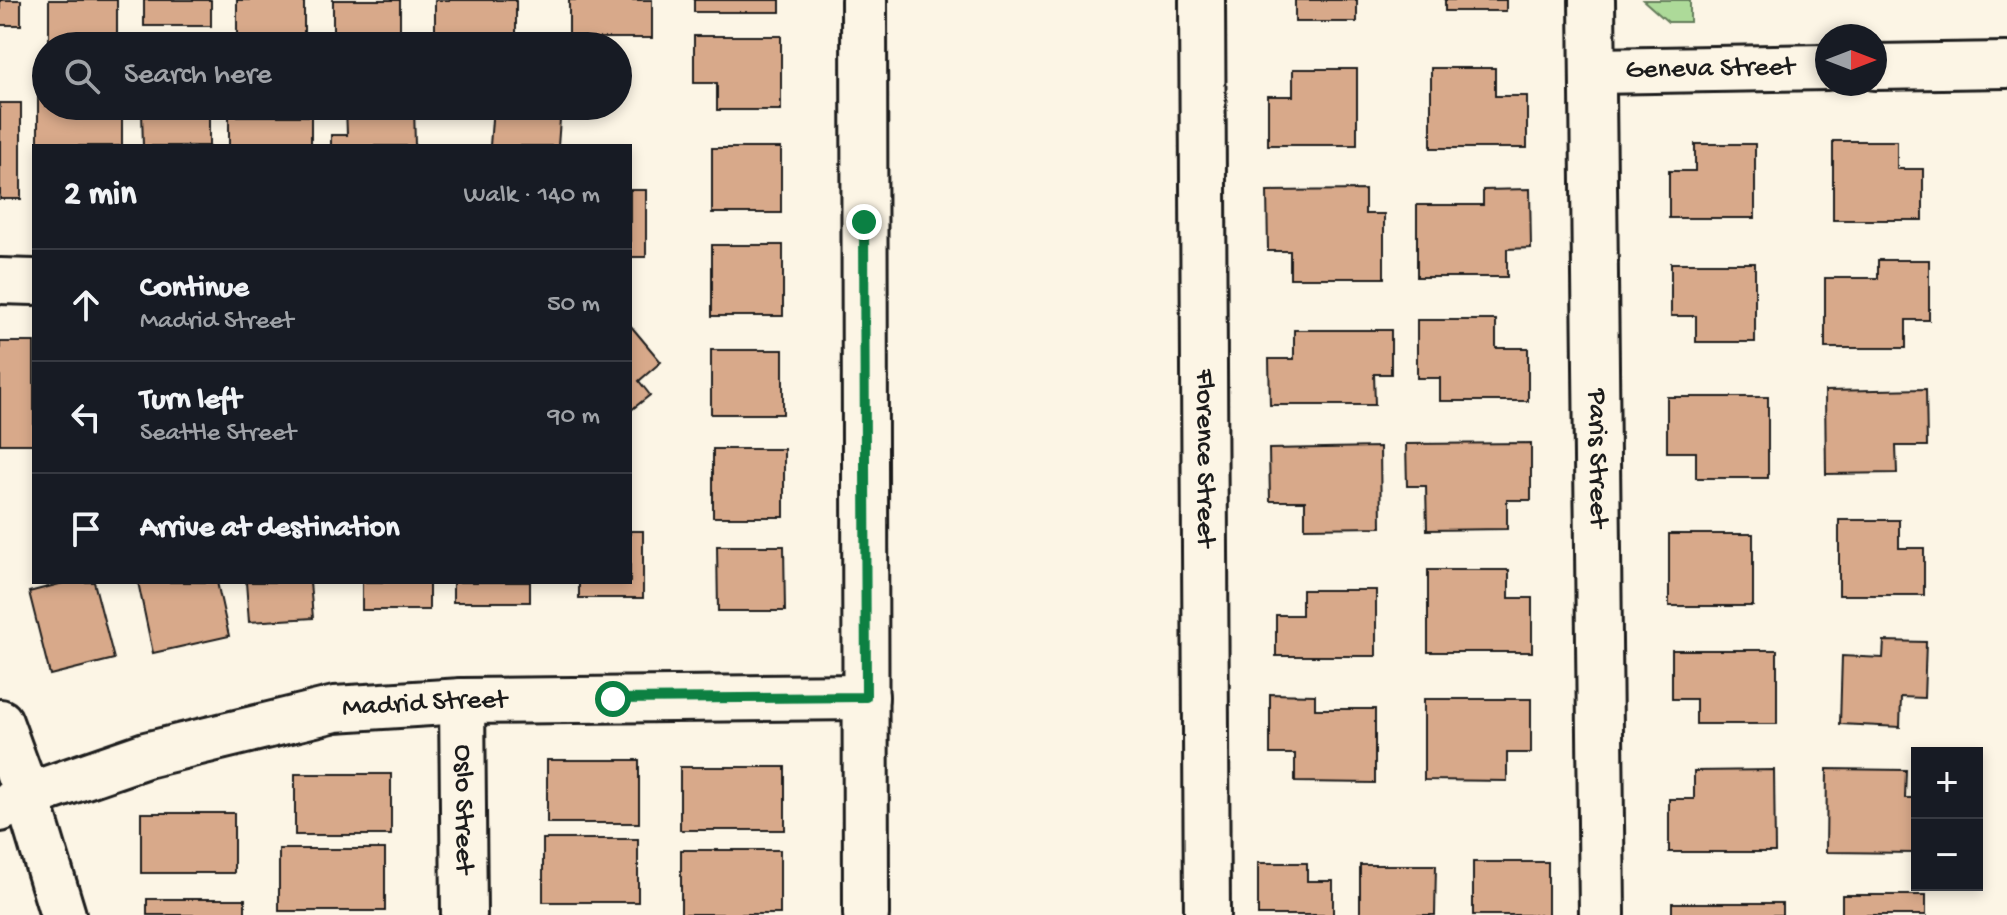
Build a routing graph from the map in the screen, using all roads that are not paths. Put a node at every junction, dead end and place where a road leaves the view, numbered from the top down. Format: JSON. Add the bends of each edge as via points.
{"nodes":[{"id":1,"x":864,"y":0,"type":"edge"},
{"id":2,"x":1202,"y":0,"type":"edge"},
{"id":3,"x":1592,"y":0,"type":"edge"},
{"id":4,"x":2007,"y":65,"type":"edge"},
{"id":5,"x":1815,"y":67,"type":"edge"},
{"id":6,"x":1887,"y":67,"type":"edge"},
{"id":7,"x":1594,"y":71,"type":"junction"},
{"id":8,"x":0,"y":281,"type":"edge"},
{"id":9,"x":32,"y":282,"type":"edge"},
{"id":10,"x":866,"y":697,"type":"junction"},
{"id":11,"x":462,"y":701,"type":"junction"},
{"id":12,"x":0,"y":722,"type":"edge"},
{"id":13,"x":13,"y":803,"type":"edge"},
{"id":14,"x":63,"y":915,"type":"edge"},
{"id":15,"x":464,"y":915,"type":"edge"},
{"id":16,"x":866,"y":915,"type":"edge"},
{"id":17,"x":1207,"y":915,"type":"edge"},
{"id":18,"x":1602,"y":915,"type":"edge"}],
"edges":[{"from":1,"to":10,"type":"street"},
{"from":2,"to":17,"type":"street","name":"Florence Street"},
{"from":3,"to":7,"type":"street","name":"Paris Street"},
{"from":4,"to":6,"type":"street"},
{"from":5,"to":7,"type":"street","name":"Geneva Street"},
{"from":7,"to":18,"type":"street","name":"Paris Street"},
{"from":8,"to":9,"type":"street"},
{"from":10,"to":11,"type":"street","name":"Madrid Street"},
{"from":10,"to":16,"type":"street"},
{"from":11,"to":13,"type":"street","name":"Madrid Street","via":[[335,709],[146,755]]},
{"from":11,"to":15,"type":"street","name":"Oslo Street"},
{"from":12,"to":13,"type":"street"},
{"from":13,"to":14,"type":"street"}]}
